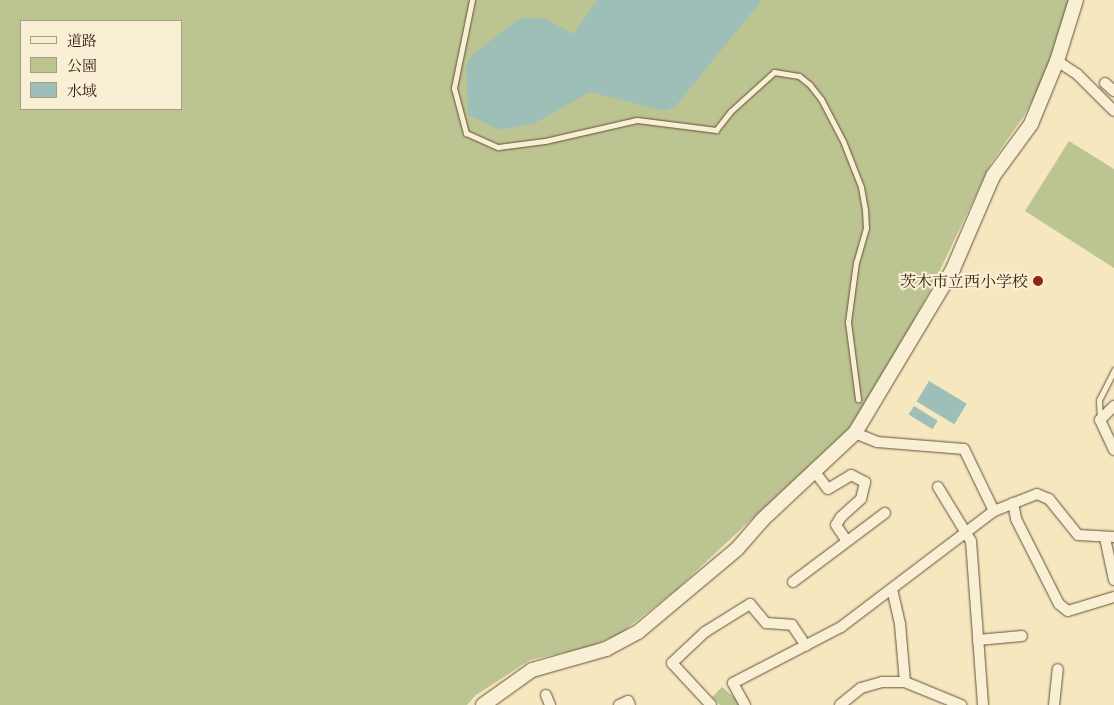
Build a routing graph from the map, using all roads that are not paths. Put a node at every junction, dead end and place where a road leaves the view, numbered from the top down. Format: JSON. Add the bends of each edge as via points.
{"nodes":[{"id":1,"x":472,"y":0,"type":"edge"},
{"id":2,"x":1076,"y":0,"type":"edge"},
{"id":3,"x":1057,"y":62,"type":"junction"},
{"id":4,"x":1106,"y":84,"type":"dead end"},
{"id":5,"x":1114,"y":91,"type":"edge"},
{"id":6,"x":1114,"y":112,"type":"edge"},
{"id":7,"x":1114,"y":370,"type":"edge"},
{"id":8,"x":858,"y":399,"type":"dead end"},
{"id":9,"x":1114,"y":406,"type":"edge"},
{"id":10,"x":1100,"y":420,"type":"junction"},
{"id":11,"x":855,"y":433,"type":"junction"},
{"id":12,"x":1114,"y":450,"type":"edge"},
{"id":13,"x":815,"y":472,"type":"junction"},
{"id":14,"x":938,"y":487,"type":"dead end"},
{"id":15,"x":1014,"y":503,"type":"junction"},
{"id":16,"x":994,"y":511,"type":"junction"},
{"id":17,"x":885,"y":513,"type":"dead end"},
{"id":18,"x":965,"y":532,"type":"junction"},
{"id":19,"x":1110,"y":538,"type":"edge"},
{"id":20,"x":846,"y":540,"type":"junction"},
{"id":21,"x":1114,"y":580,"type":"edge"},
{"id":22,"x":793,"y":582,"type":"dead end"},
{"id":23,"x":892,"y":589,"type":"junction"},
{"id":24,"x":1114,"y":596,"type":"edge"},
{"id":25,"x":1022,"y":636,"type":"dead end"},
{"id":26,"x":978,"y":640,"type":"junction"},
{"id":27,"x":806,"y":646,"type":"junction"},
{"id":28,"x":1058,"y":669,"type":"dead end"},
{"id":29,"x":905,"y":682,"type":"junction"},
{"id":30,"x":546,"y":695,"type":"dead end"},
{"id":31,"x":842,"y":704,"type":"edge"},
{"id":32,"x":482,"y":705,"type":"edge"},
{"id":33,"x":550,"y":705,"type":"edge"},
{"id":34,"x":619,"y":705,"type":"edge"},
{"id":35,"x":630,"y":705,"type":"edge"},
{"id":36,"x":711,"y":705,"type":"edge"},
{"id":37,"x":745,"y":705,"type":"edge"},
{"id":38,"x":961,"y":705,"type":"edge"},
{"id":39,"x":984,"y":705,"type":"edge"},
{"id":40,"x":1054,"y":705,"type":"edge"}],
"edges":[{"from":1,"to":8,"type":"lane","via":[[454,88],[466,133],[498,147],[545,141],[637,120],[716,130],[731,111],[774,72],[799,76],[810,85],[843,141],[861,187],[865,210],[866,228],[856,262],[848,322]]},
{"from":2,"to":3,"type":"street"},
{"from":3,"to":6,"type":"street","via":[[1077,74]]},
{"from":3,"to":11,"type":"street","via":[[1031,124],[994,176],[953,270]]},
{"from":4,"to":5,"type":"street"},
{"from":7,"to":10,"type":"lane","via":[[1099,400]]},
{"from":9,"to":10,"type":"street"},
{"from":10,"to":12,"type":"street"},
{"from":11,"to":13,"type":"street"},
{"from":11,"to":16,"type":"street","via":[[877,442],[964,449]]},
{"from":13,"to":20,"type":"street","via":[[828,489],[851,475],[865,482],[861,498],[836,525]]},
{"from":13,"to":32,"type":"street","via":[[762,520],[737,549],[638,632],[606,649],[532,670]]},
{"from":14,"to":18,"type":"street"},
{"from":15,"to":16,"type":"street"},
{"from":15,"to":19,"type":"street","via":[[1036,494],[1049,499],[1078,535]]},
{"from":15,"to":24,"type":"street","via":[[1016,519],[1059,604],[1068,611]]},
{"from":16,"to":18,"type":"street"},
{"from":17,"to":20,"type":"street"},
{"from":18,"to":23,"type":"street"},
{"from":18,"to":26,"type":"street","via":[[971,541]]},
{"from":19,"to":21,"type":"street"},
{"from":20,"to":22,"type":"street"},
{"from":23,"to":27,"type":"street","via":[[841,627]]},
{"from":23,"to":29,"type":"street","via":[[900,624]]},
{"from":25,"to":26,"type":"street"},
{"from":26,"to":39,"type":"street"},
{"from":27,"to":36,"type":"street","via":[[792,625],[766,623],[750,604],[735,613],[705,632],[672,663]]},
{"from":27,"to":37,"type":"street","via":[[733,683]]},
{"from":28,"to":40,"type":"street"},
{"from":29,"to":31,"type":"street","via":[[882,682],[861,688]]},
{"from":29,"to":38,"type":"street"},
{"from":30,"to":33,"type":"street"},
{"from":34,"to":35,"type":"street","via":[[628,702]]}]}
